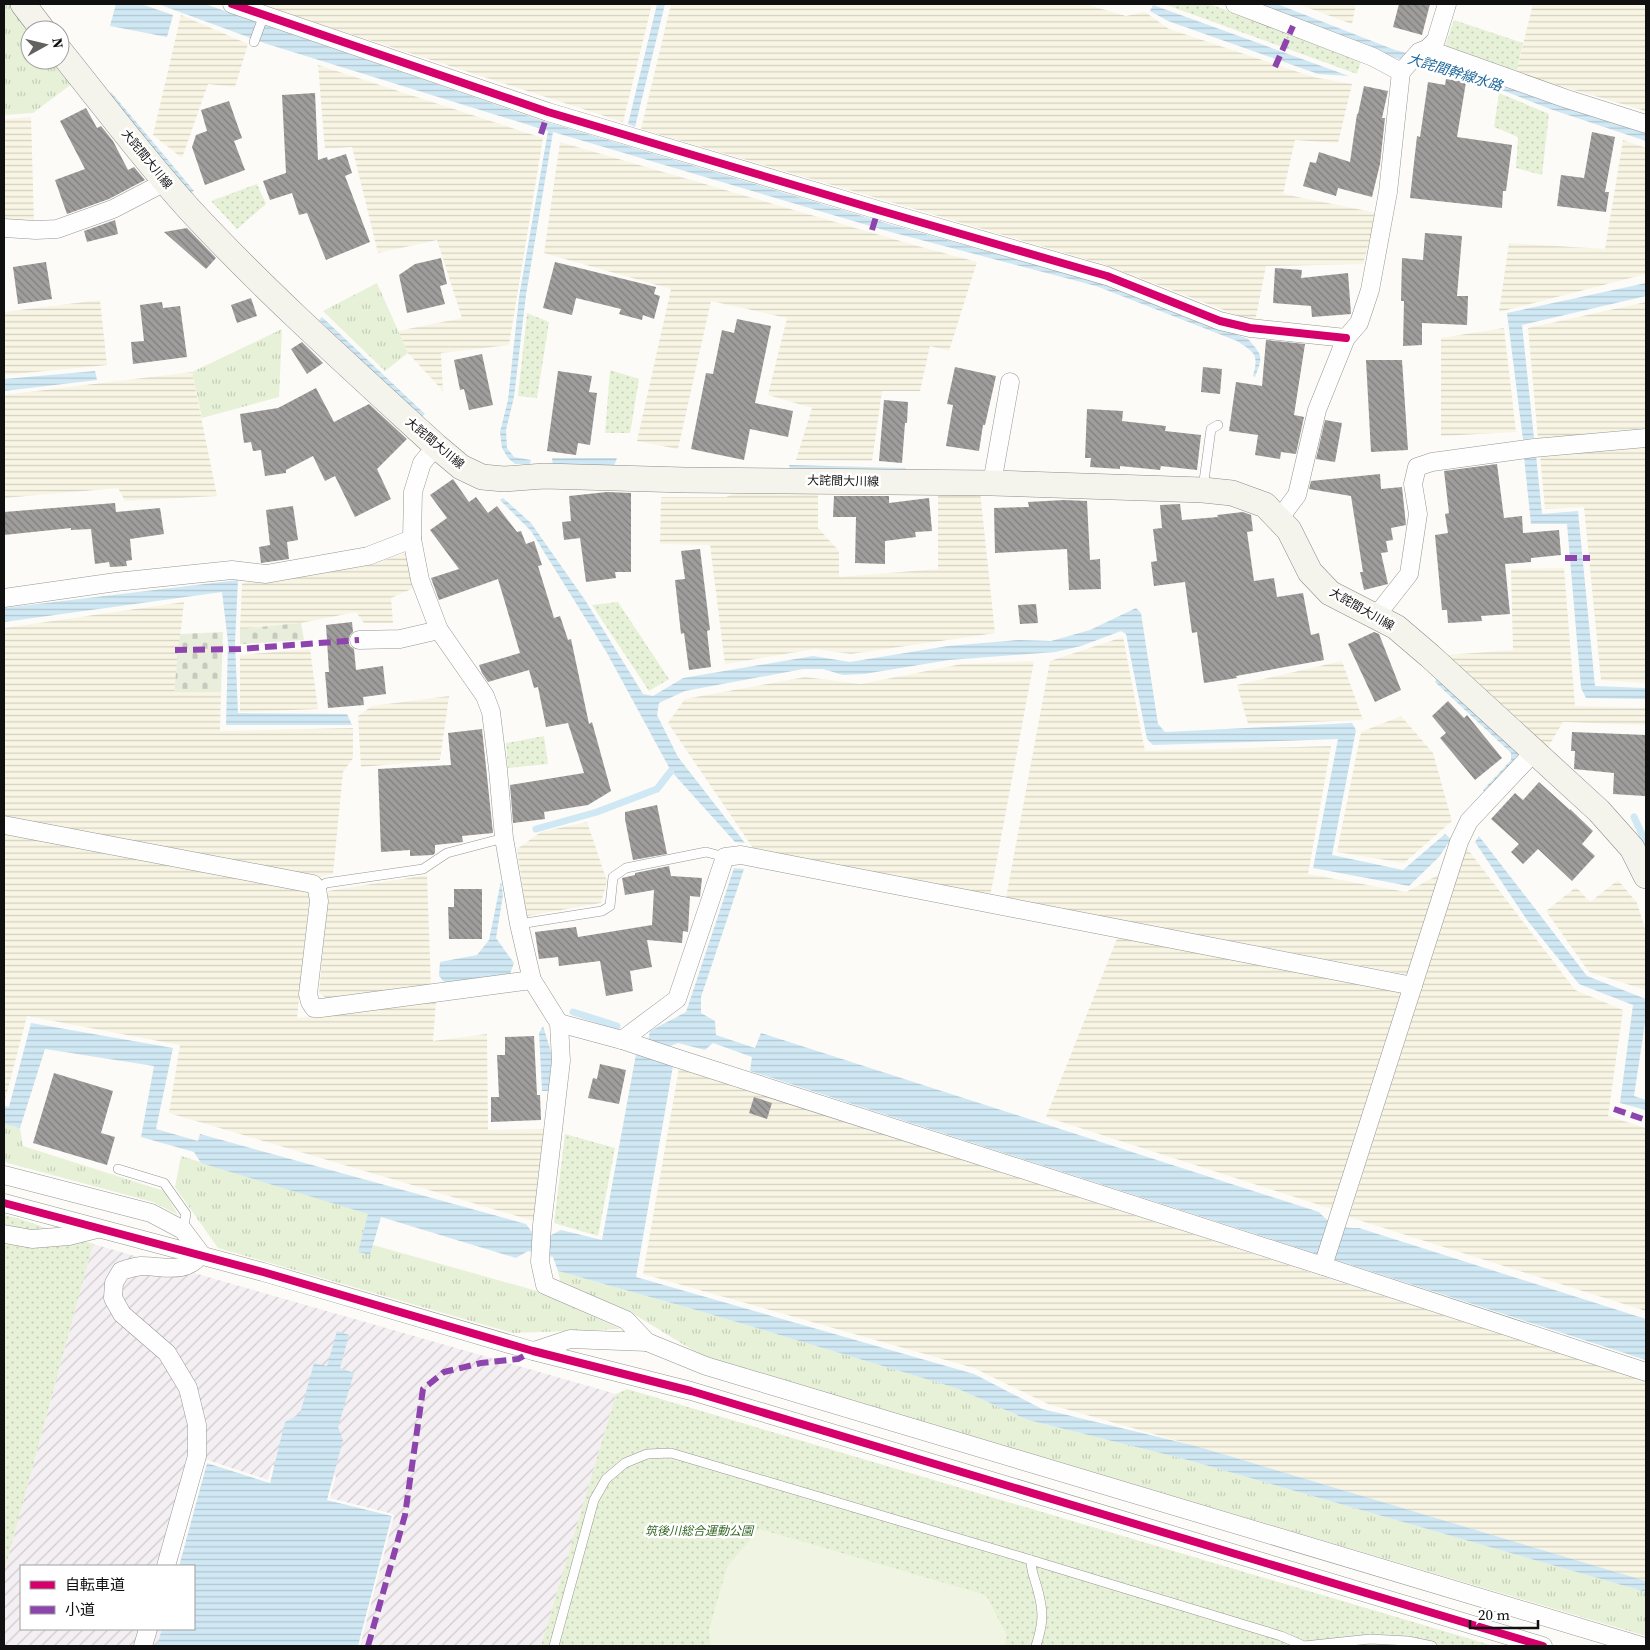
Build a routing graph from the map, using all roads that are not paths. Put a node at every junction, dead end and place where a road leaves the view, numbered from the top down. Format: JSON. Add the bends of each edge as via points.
{"nodes":[{"id":1,"x":22,"y":4,"type":"edge"},
{"id":2,"x":232,"y":4,"type":"edge"},
{"id":3,"x":1235,"y":4,"type":"edge"},
{"id":4,"x":1447,"y":4,"type":"edge"},
{"id":5,"x":264,"y":15,"type":"junction"},
{"id":6,"x":35,"y":20,"type":"edge"},
{"id":7,"x":254,"y":42,"type":"dead end"},
{"id":8,"x":1423,"y":50,"type":"junction"},
{"id":9,"x":70,"y":64,"type":"edge"},
{"id":10,"x":1404,"y":69,"type":"junction"},
{"id":11,"x":1646,"y":124,"type":"edge"},
{"id":12,"x":165,"y":182,"type":"junction"},
{"id":13,"x":4,"y":228,"type":"edge"},
{"id":14,"x":1346,"y":338,"type":"junction"},
{"id":15,"x":1010,"y":382,"type":"dead end"},
{"id":16,"x":1218,"y":426,"type":"dead end"},
{"id":17,"x":1646,"y":438,"type":"edge"},
{"id":18,"x":436,"y":446,"type":"junction"},
{"id":19,"x":992,"y":483,"type":"junction"},
{"id":20,"x":1203,"y":490,"type":"junction"},
{"id":21,"x":1279,"y":519,"type":"junction"},
{"id":22,"x":412,"y":540,"type":"junction"},
{"id":23,"x":4,"y":598,"type":"edge"},
{"id":24,"x":1376,"y":616,"type":"junction"},
{"id":25,"x":438,"y":630,"type":"junction"},
{"id":26,"x":359,"y":640,"type":"dead end"},
{"id":27,"x":1534,"y":752,"type":"junction"},
{"id":28,"x":4,"y":825,"type":"edge"},
{"id":29,"x":504,"y":838,"type":"junction"},
{"id":30,"x":725,"y":857,"type":"junction"},
{"id":31,"x":1646,"y":876,"type":"edge"},
{"id":32,"x":317,"y":889,"type":"junction"},
{"id":33,"x":518,"y":924,"type":"junction"},
{"id":34,"x":532,"y":980,"type":"junction"},
{"id":35,"x":1413,"y":986,"type":"junction"},
{"id":36,"x":559,"y":1023,"type":"junction"},
{"id":37,"x":629,"y":1043,"type":"junction"},
{"id":38,"x":118,"y":1169,"type":"dead end"},
{"id":39,"x":4,"y":1175,"type":"edge"},
{"id":40,"x":4,"y":1203,"type":"edge"},
{"id":41,"x":100,"y":1228,"type":"junction"},
{"id":42,"x":183,"y":1230,"type":"junction"},
{"id":43,"x":4,"y":1234,"type":"edge"},
{"id":44,"x":201,"y":1254,"type":"junction"},
{"id":45,"x":1323,"y":1266,"type":"junction"},
{"id":46,"x":647,"y":1342,"type":"junction"},
{"id":47,"x":534,"y":1351,"type":"junction"},
{"id":48,"x":1646,"y":1372,"type":"edge"},
{"id":49,"x":1031,"y":1560,"type":"junction"},
{"id":50,"x":166,"y":1565,"type":"edge"},
{"id":51,"x":148,"y":1630,"type":"edge"},
{"id":52,"x":143,"y":1646,"type":"edge"},
{"id":53,"x":554,"y":1646,"type":"edge"},
{"id":54,"x":1036,"y":1646,"type":"edge"},
{"id":55,"x":1304,"y":1646,"type":"edge"},
{"id":56,"x":1432,"y":1646,"type":"edge"},
{"id":57,"x":1543,"y":1646,"type":"edge"},
{"id":58,"x":1642,"y":1646,"type":"edge"}],
"edges":[{"from":1,"to":6,"type":"main road"},
{"from":2,"to":5,"type":"street"},
{"from":3,"to":10,"type":"street"},
{"from":4,"to":8,"type":"street","via":[[1436,40]]},
{"from":5,"to":7,"type":"lane"},
{"from":5,"to":14,"type":"street","via":[[548,112],[1107,276],[1220,321],[1250,328]]},
{"from":8,"to":10,"type":"street"},
{"from":8,"to":11,"type":"street"},
{"from":9,"to":12,"type":"main road","name":"大詫間大川線"},
{"from":10,"to":14,"type":"street","via":[[1388,192],[1370,290],[1358,323]]},
{"from":12,"to":13,"type":"street","via":[[113,209],[57,229]]},
{"from":12,"to":18,"type":"main road","name":"大詫間大川線","via":[[282,304]]},
{"from":14,"to":21,"type":"street","via":[[1317,410],[1297,495]]},
{"from":15,"to":19,"type":"street"},
{"from":16,"to":20,"type":"lane","via":[[1211,429]]},
{"from":17,"to":24,"type":"street","via":[[1534,448],[1432,462],[1417,467],[1413,484],[1418,514],[1409,574]]},
{"from":18,"to":19,"type":"main road","name":"大詫間大川線","via":[[461,467],[482,477],[504,479],[544,476]]},
{"from":18,"to":22,"type":"street","via":[[422,464],[413,492]]},
{"from":19,"to":20,"type":"main road","name":"大詫間大川線"},
{"from":20,"to":21,"type":"main road","name":"大詫間大川線","via":[[1232,493],[1265,505]]},
{"from":21,"to":24,"type":"main road","name":"大詫間大川線","via":[[1289,530],[1310,572],[1330,593]]},
{"from":22,"to":23,"type":"street","via":[[368,556],[266,574],[232,570]]},
{"from":22,"to":25,"type":"street","via":[[420,580]]},
{"from":24,"to":27,"type":"main road","name":"大詫間大川線","via":[[1396,627],[1430,656]]},
{"from":25,"to":26,"type":"street","via":[[400,639]]},
{"from":25,"to":29,"type":"street","via":[[484,696],[491,712]]},
{"from":27,"to":31,"type":"main road","name":"大詫間大川線","via":[[1599,811],[1632,848]]},
{"from":27,"to":35,"type":"street","via":[[1469,821],[1459,842]]},
{"from":28,"to":32,"type":"street","via":[[312,884]]},
{"from":29,"to":32,"type":"lane","via":[[447,853],[423,868],[326,883]]},
{"from":29,"to":33,"type":"street"},
{"from":30,"to":33,"type":"lane","via":[[706,852],[626,868],[613,877],[610,906],[602,911]]},
{"from":30,"to":35,"type":"street","via":[[741,855]]},
{"from":30,"to":37,"type":"street","via":[[677,999]]},
{"from":32,"to":34,"type":"street","via":[[319,901],[308,994],[314,1008]]},
{"from":33,"to":34,"type":"street"},
{"from":34,"to":36,"type":"street"},
{"from":35,"to":45,"type":"street"},
{"from":36,"to":37,"type":"street"},
{"from":36,"to":46,"type":"street","via":[[561,1061],[540,1262],[545,1285],[626,1320]]},
{"from":37,"to":45,"type":"street"},
{"from":38,"to":42,"type":"lane","via":[[164,1183],[186,1214]]},
{"from":39,"to":42,"type":"street","via":[[150,1214]]},
{"from":40,"to":41,"type":"street"},
{"from":41,"to":43,"type":"street","via":[[69,1236],[32,1239]]},
{"from":41,"to":44,"type":"street"},
{"from":42,"to":44,"type":"street"},
{"from":44,"to":47,"type":"street"},
{"from":44,"to":50,"type":"street","via":[[195,1263],[178,1268],[139,1266],[121,1271],[114,1282],[113,1298],[122,1314],[167,1353],[188,1388],[197,1425],[197,1456]]},
{"from":45,"to":48,"type":"street"},
{"from":46,"to":47,"type":"street","via":[[570,1339]]},
{"from":46,"to":58,"type":"street","via":[[706,1366]]},
{"from":47,"to":57,"type":"street","via":[[691,1391]]},
{"from":49,"to":53,"type":"lane","via":[[672,1453],[647,1454],[618,1468],[606,1479],[594,1500]]},
{"from":49,"to":54,"type":"lane","via":[[1031,1573],[1042,1609],[1042,1626]]},
{"from":49,"to":55,"type":"lane","via":[[1281,1636]]},
{"from":51,"to":52,"type":"street"},
{"from":55,"to":56,"type":"lane","via":[[1370,1639]]}]}
